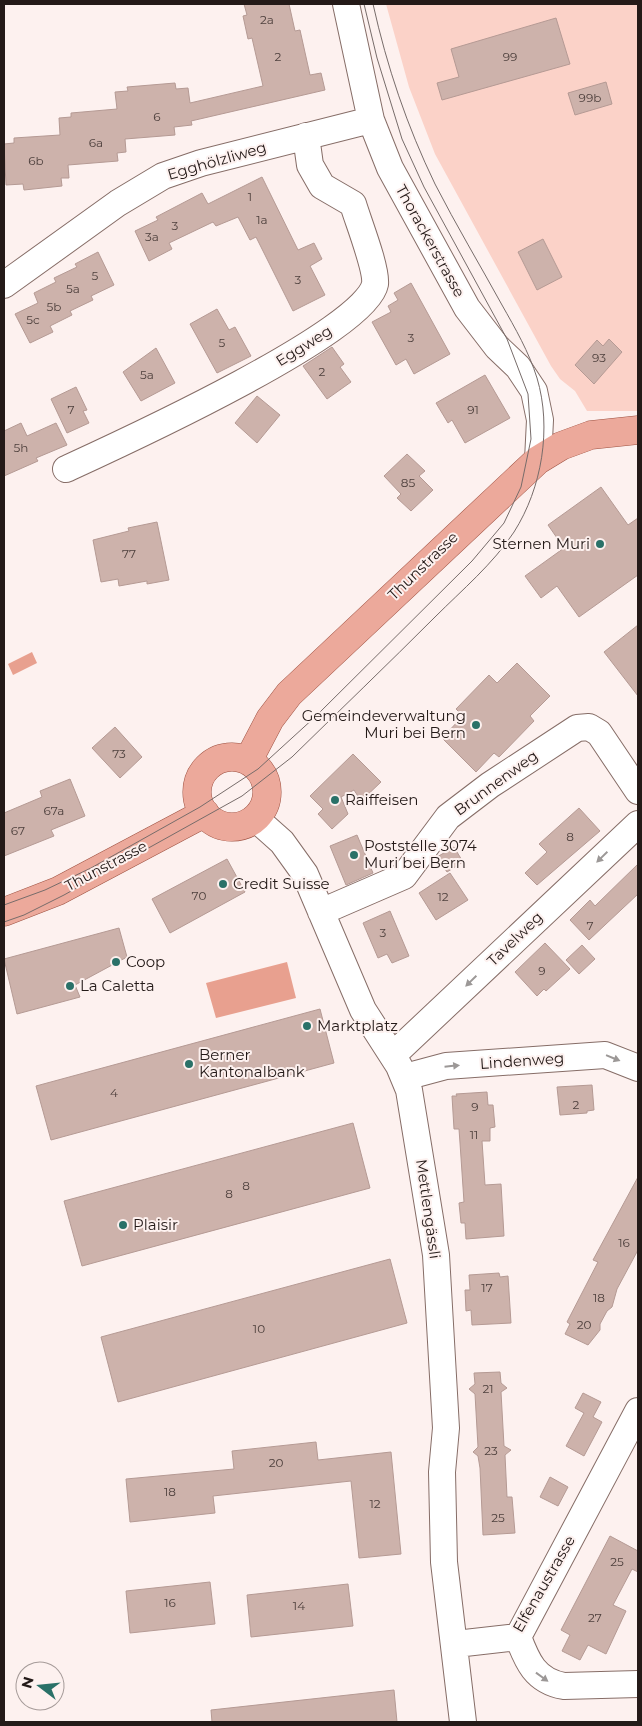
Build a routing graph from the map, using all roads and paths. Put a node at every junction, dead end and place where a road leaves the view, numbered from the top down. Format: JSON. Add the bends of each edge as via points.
{"nodes":[{"id":1,"x":346,"y":4,"type":"edge"},
{"id":2,"x":371,"y":120,"type":"junction"},
{"id":3,"x":306,"y":136,"type":"junction"},
{"id":4,"x":4,"y":285,"type":"edge"},
{"id":5,"x":638,"y":430,"type":"edge"},
{"id":6,"x":538,"y":460,"type":"junction"},
{"id":7,"x":66,"y":469,"type":"dead end"},
{"id":8,"x":248,"y":761,"type":"junction"},
{"id":9,"x":638,"y":791,"type":"edge"},
{"id":10,"x":204,"y":813,"type":"junction"},
{"id":11,"x":255,"y":818,"type":"junction"},
{"id":12,"x":638,"y":824,"type":"edge"},
{"id":13,"x":4,"y":912,"type":"edge"},
{"id":14,"x":321,"y":912,"type":"junction"},
{"id":15,"x":399,"y":1066,"type":"junction"},
{"id":16,"x":638,"y":1068,"type":"edge"},
{"id":17,"x":638,"y":1411,"type":"edge"},
{"id":18,"x":518,"y":1636,"type":"junction"},
{"id":19,"x":456,"y":1644,"type":"junction"},
{"id":20,"x":638,"y":1684,"type":"edge"},
{"id":21,"x":463,"y":1722,"type":"edge"}],
"edges":[{"from":1,"to":2,"type":"street","name":"Thorackerstrasse"},
{"from":2,"to":3,"type":"street","name":"Egghölzliweg"},
{"from":2,"to":6,"type":"street","name":"Thorackerstrasse","via":[[390,168],[466,308],[497,347],[518,367],[534,391],[540,420]]},
{"from":3,"to":4,"type":"street","name":"Egghölzliweg","via":[[163,176],[118,203]]},
{"from":3,"to":7,"type":"street","name":"Eggweg","via":[[310,165],[322,186],[353,204],[374,266],[375,284],[369,297],[339,324],[272,366],[170,421]]},
{"from":5,"to":6,"type":"main road","name":"Thunstrasse","via":[[591,435],[561,446]]},
{"from":6,"to":8,"type":"main road","name":"Thunstrasse","via":[[289,694],[270,719]]},
{"from":8,"to":10,"type":"main road","via":[[226,757],[202,773],[198,792]]},
{"from":8,"to":11,"type":"main road","via":[[261,773],[267,792],[264,806]]},
{"from":9,"to":14,"type":"street","name":"Brunnenweg","via":[[599,733],[589,727],[578,728],[490,785],[448,818],[404,876]]},
{"from":10,"to":11,"type":"main road","via":[[214,822],[231,826],[240,826]]},
{"from":10,"to":13,"type":"main road","name":"Thunstrasse","via":[[58,891]]},
{"from":11,"to":14,"type":"street","name":"Mettlengässli","via":[[282,842],[296,860]]},
{"from":12,"to":15,"type":"street","name":"Tavelweg","one_way":true},
{"from":14,"to":15,"type":"street","name":"Mettlengässli","via":[[363,1010]]},
{"from":15,"to":16,"type":"street","name":"Lindenweg","one_way":true,"via":[[446,1066],[605,1054]]},
{"from":15,"to":19,"type":"street","name":"Mettlengässli","via":[[411,1097],[436,1254],[446,1428],[442,1472],[444,1562]]},
{"from":17,"to":18,"type":"street","name":"Elfenaustrasse"},
{"from":18,"to":19,"type":"street","name":"Elfenaustrasse"},
{"from":18,"to":20,"type":"street","one_way":true,"via":[[532,1670],[555,1684]]},
{"from":19,"to":21,"type":"street"}]}
